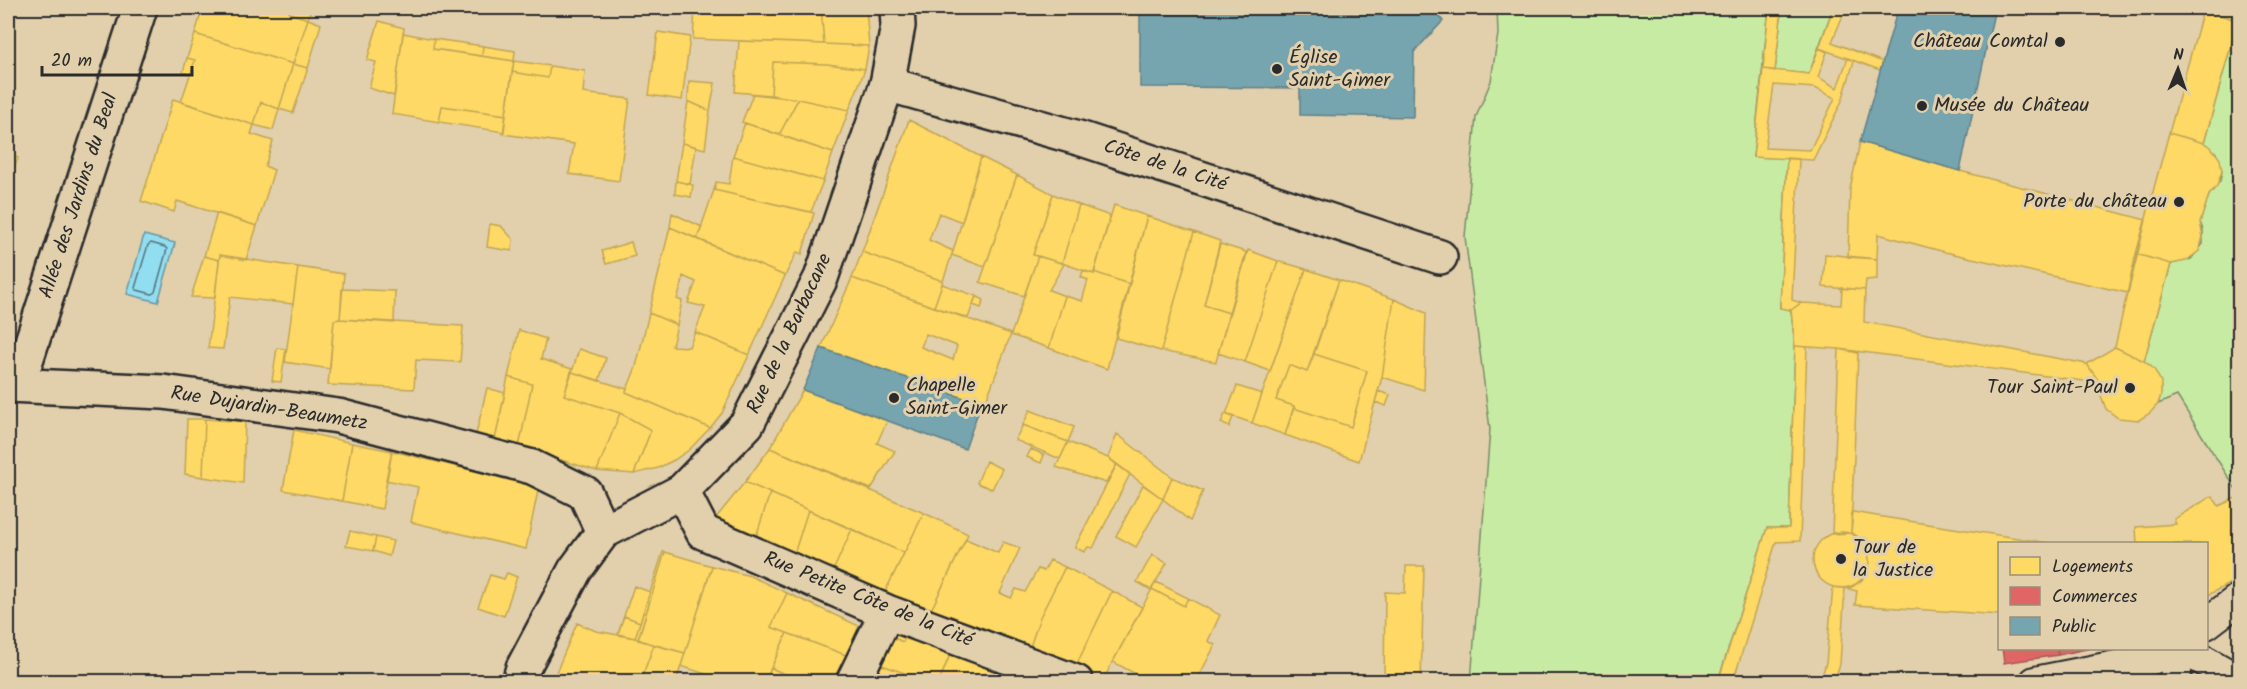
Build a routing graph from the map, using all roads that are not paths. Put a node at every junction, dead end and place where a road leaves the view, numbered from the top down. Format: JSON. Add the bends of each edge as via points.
{"nodes":[{"id":1,"x":140,"y":8,"type":"edge"},
{"id":2,"x":897,"y":8,"type":"edge"},
{"id":3,"x":887,"y":84,"type":"junction"},
{"id":4,"x":1440,"y":257,"type":"dead end"},
{"id":5,"x":13,"y":385,"type":"edge"},
{"id":6,"x":682,"y":491,"type":"junction"},
{"id":7,"x":603,"y":532,"type":"junction"},
{"id":8,"x":2240,"y":598,"type":"edge"},
{"id":9,"x":887,"y":612,"type":"junction"},
{"id":10,"x":2208,"y":622,"type":"edge"},
{"id":11,"x":2173,"y":650,"type":"edge"},
{"id":12,"x":2178,"y":650,"type":"edge"},
{"id":13,"x":2182,"y":650,"type":"edge"},
{"id":14,"x":519,"y":681,"type":"edge"},
{"id":15,"x":853,"y":681,"type":"edge"},
{"id":16,"x":1076,"y":681,"type":"edge"},
{"id":17,"x":2036,"y":681,"type":"edge"},
{"id":18,"x":2175,"y":681,"type":"edge"},
{"id":19,"x":2240,"y":681,"type":"edge"}],
"edges":[{"from":1,"to":5,"type":"street","name":"Allée des Jardins du Beal"},
{"from":2,"to":3,"type":"street","name":"Rue de la Barbacane","via":[[898,26]]},
{"from":3,"to":4,"type":"street","name":"Côte de la Cité","via":[[1083,139]]},
{"from":3,"to":6,"type":"street","name":"Rue de la Barbacane","via":[[820,278],[774,372],[747,424]]},
{"from":5,"to":7,"type":"street","name":"Rue Dujardin-Beaumetz","via":[[163,392],[338,416],[532,467],[585,493]]},
{"from":6,"to":7,"type":"street","name":"Rue de la Barbacane"},
{"from":6,"to":9,"type":"street","name":"Rue Petite Côte de la Cité","via":[[703,532]]},
{"from":7,"to":14,"type":"street","name":"Rue de la Barbacane","via":[[575,570]]},
{"from":8,"to":10,"type":"street"},
{"from":9,"to":15,"type":"street"},
{"from":9,"to":16,"type":"street","name":"Rue Petite Côte de la Cité"},
{"from":11,"to":17,"type":"street","via":[[2152,659]]},
{"from":12,"to":18,"type":"street"},
{"from":13,"to":19,"type":"street"}]}
